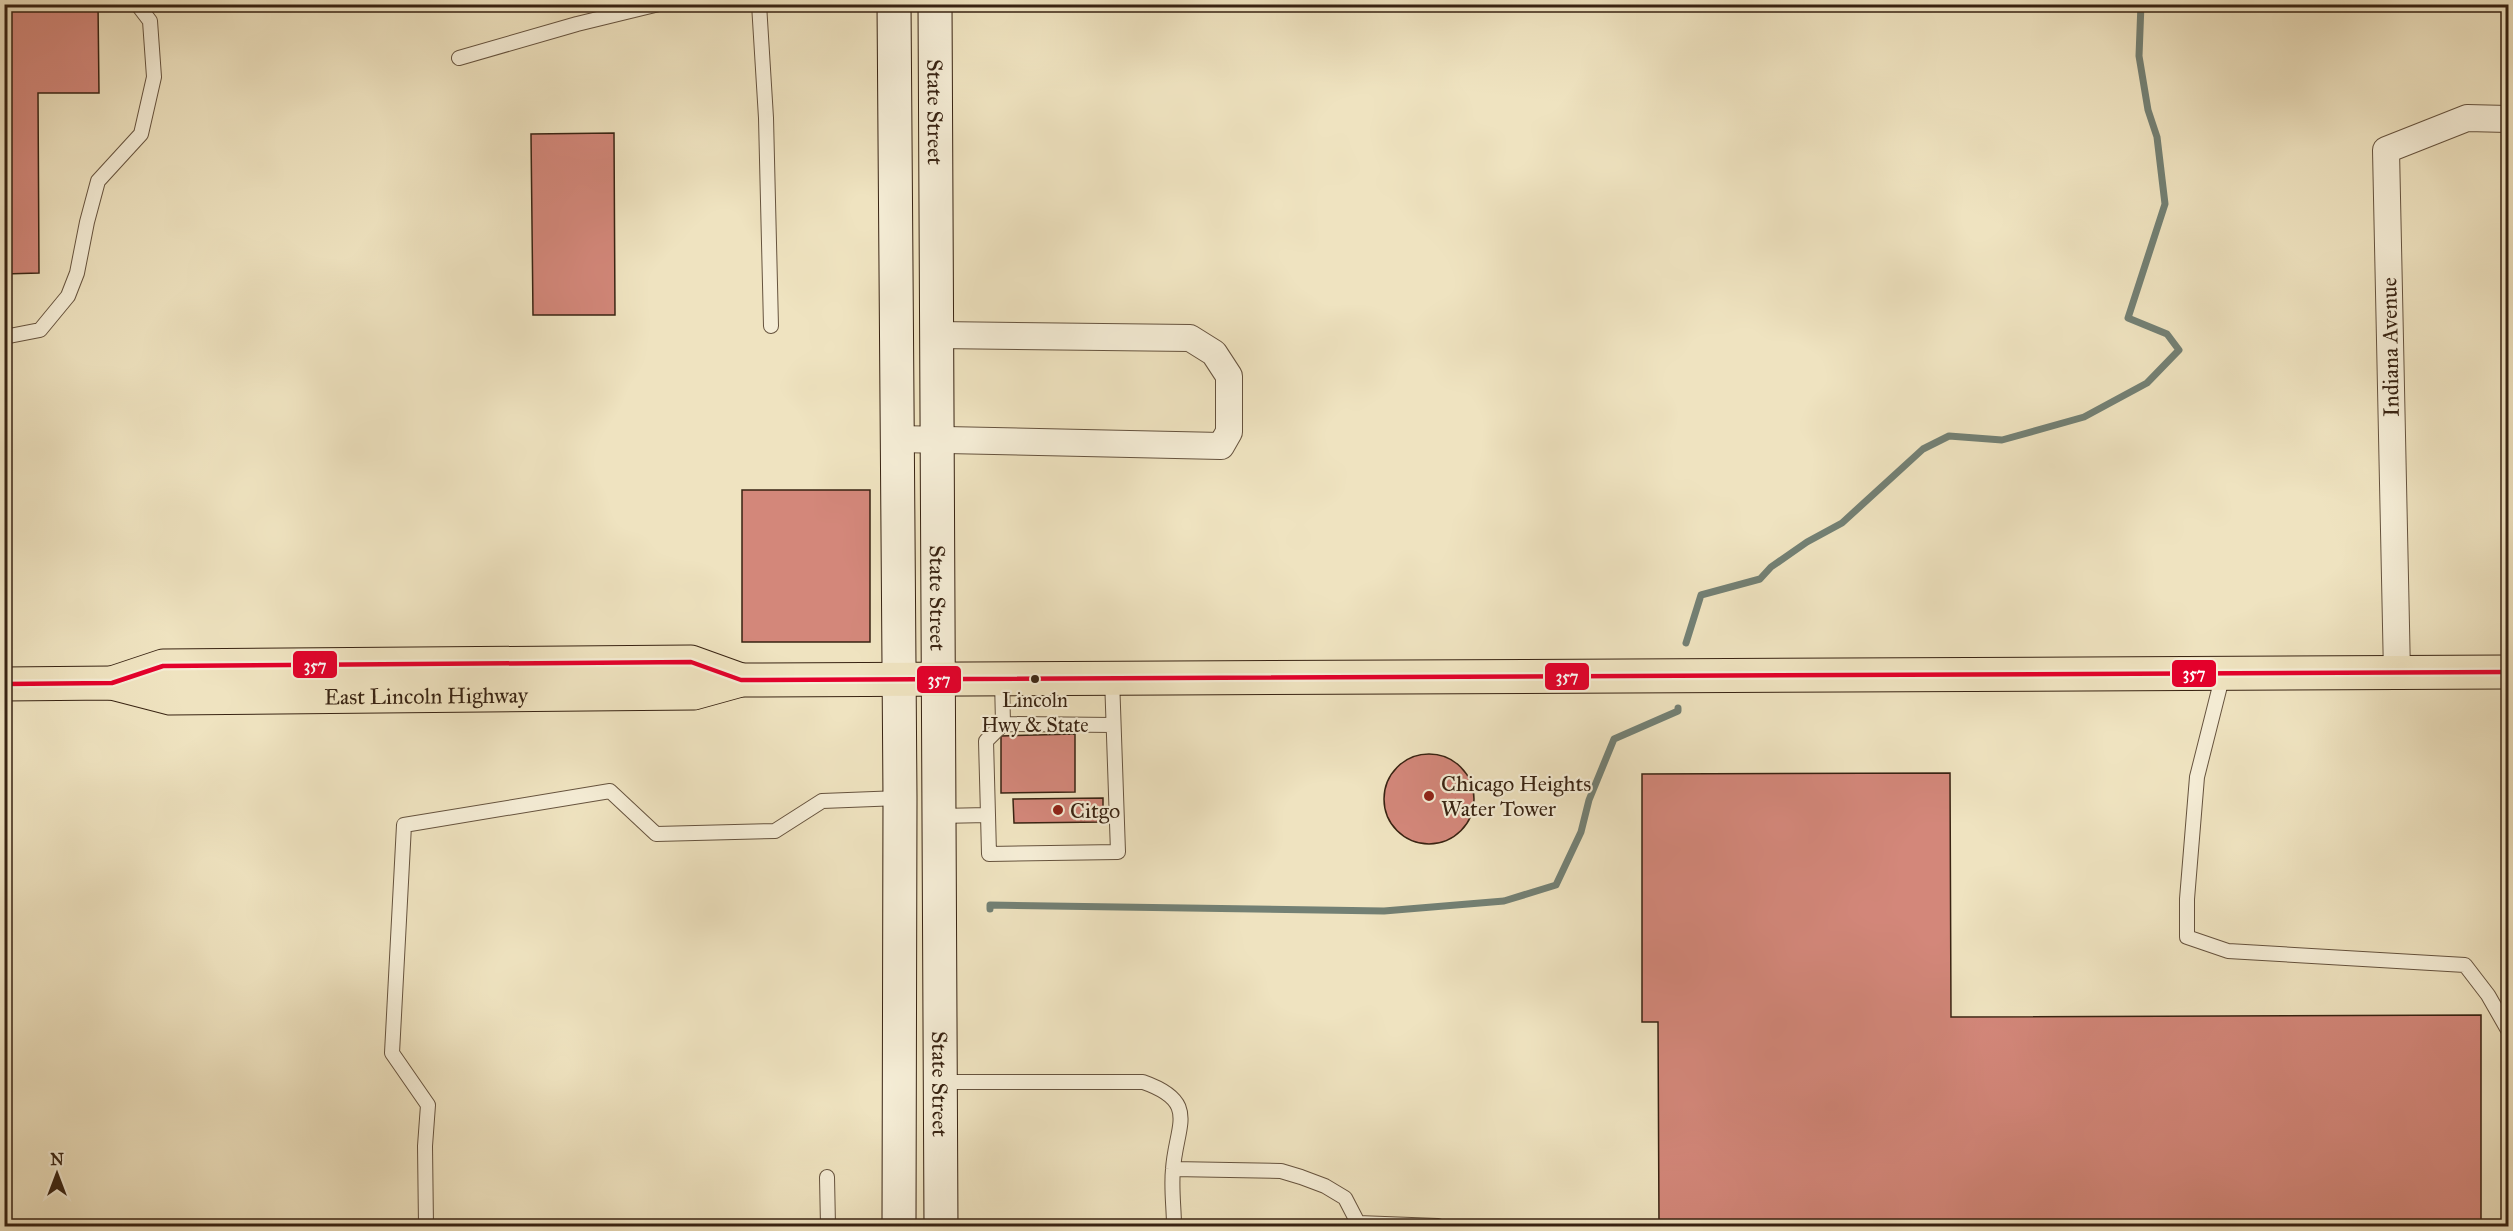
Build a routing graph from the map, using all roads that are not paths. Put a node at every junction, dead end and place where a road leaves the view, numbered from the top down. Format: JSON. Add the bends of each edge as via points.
{"nodes":[{"id":1,"x":137,"y":4,"type":"edge"},
{"id":2,"x":659,"y":4,"type":"edge"},
{"id":3,"x":759,"y":4,"type":"edge"},
{"id":4,"x":894,"y":4,"type":"edge"},
{"id":5,"x":935,"y":4,"type":"edge"},
{"id":6,"x":628,"y":8,"type":"edge"},
{"id":7,"x":459,"y":58,"type":"dead end"},
{"id":8,"x":2508,"y":118,"type":"edge"},
{"id":9,"x":771,"y":326,"type":"dead end"},
{"id":10,"x":937,"y":335,"type":"junction"},
{"id":11,"x":4,"y":337,"type":"edge"},
{"id":12,"x":898,"y":439,"type":"junction"},
{"id":13,"x":938,"y":440,"type":"junction"},
{"id":14,"x":2508,"y":672,"type":"edge"},
{"id":15,"x":2397,"y":673,"type":"junction"},
{"id":16,"x":2223,"y":674,"type":"junction"},
{"id":17,"x":1112,"y":678,"type":"junction"},
{"id":18,"x":938,"y":679,"type":"junction"},
{"id":19,"x":1002,"y":679,"type":"junction"},
{"id":20,"x":899,"y":680,"type":"junction"},
{"id":21,"x":4,"y":684,"type":"edge"},
{"id":22,"x":1003,"y":724,"type":"junction"},
{"id":23,"x":1113,"y":725,"type":"junction"},
{"id":24,"x":900,"y":798,"type":"junction"},
{"id":25,"x":988,"y":815,"type":"junction"},
{"id":26,"x":939,"y":816,"type":"junction"},
{"id":27,"x":2508,"y":1030,"type":"edge"},
{"id":28,"x":940,"y":1082,"type":"junction"},
{"id":29,"x":1173,"y":1169,"type":"junction"},
{"id":30,"x":827,"y":1177,"type":"dead end"},
{"id":31,"x":426,"y":1227,"type":"edge"},
{"id":32,"x":828,"y":1227,"type":"edge"},
{"id":33,"x":898,"y":1227,"type":"edge"},
{"id":34,"x":942,"y":1227,"type":"edge"},
{"id":35,"x":1174,"y":1227,"type":"edge"},
{"id":36,"x":1438,"y":1227,"type":"edge"}],
"edges":[{"from":1,"to":11,"type":"lane","via":[[150,21],[154,77],[141,134],[98,182],[68,296],[39,330]]},
{"from":2,"to":6,"type":"lane"},
{"from":3,"to":9,"type":"lane"},
{"from":4,"to":12,"type":"street","name":"State Street"},
{"from":5,"to":10,"type":"street","name":"State Street"},
{"from":6,"to":7,"type":"lane"},
{"from":8,"to":15,"type":"street","name":"Indiana Avenue","via":[[2467,117],[2386,150]]},
{"from":10,"to":13,"type":"street","name":"State Street"},
{"from":10,"to":13,"type":"street","via":[[1190,338],[1215,353],[1229,376],[1229,432],[1221,446]]},
{"from":12,"to":13,"type":"street"},
{"from":12,"to":20,"type":"street","name":"State Street"},
{"from":13,"to":18,"type":"street","name":"State Street"},
{"from":14,"to":15,"type":"main road","name":"East Lincoln Highway"},
{"from":15,"to":16,"type":"main road","name":"East Lincoln Highway"},
{"from":16,"to":17,"type":"main road","name":"East Lincoln Highway"},
{"from":16,"to":27,"type":"lane","via":[[2197,777],[2187,937],[2228,951],[2465,965]]},
{"from":17,"to":19,"type":"main road","name":"East Lincoln Highway"},
{"from":17,"to":23,"type":"lane"},
{"from":18,"to":19,"type":"main road","name":"East Lincoln Highway"},
{"from":18,"to":20,"type":"main road","name":"East Lincoln Highway"},
{"from":18,"to":26,"type":"street","name":"State Street"},
{"from":19,"to":22,"type":"lane"},
{"from":20,"to":21,"type":"main road","name":"East Lincoln Highway","via":[[741,680],[694,693],[170,698],[111,683]]},
{"from":20,"to":24,"type":"street","name":"State Street"},
{"from":22,"to":23,"type":"lane"},
{"from":22,"to":25,"type":"lane","via":[[986,741]]},
{"from":23,"to":25,"type":"lane","via":[[1118,852],[989,854]]},
{"from":24,"to":31,"type":"lane","via":[[822,801],[775,831],[656,834],[610,791],[404,825],[392,1053],[428,1105]]},
{"from":24,"to":33,"type":"street","name":"State Street"},
{"from":25,"to":26,"type":"lane"},
{"from":26,"to":28,"type":"street","name":"State Street"},
{"from":28,"to":29,"type":"lane","via":[[1143,1082],[1164,1089],[1177,1104],[1182,1119]]},
{"from":28,"to":34,"type":"street","name":"State Street"},
{"from":29,"to":35,"type":"lane"},
{"from":29,"to":36,"type":"lane","via":[[1281,1171],[1325,1185],[1345,1198],[1358,1223]]},
{"from":30,"to":32,"type":"lane"}]}
